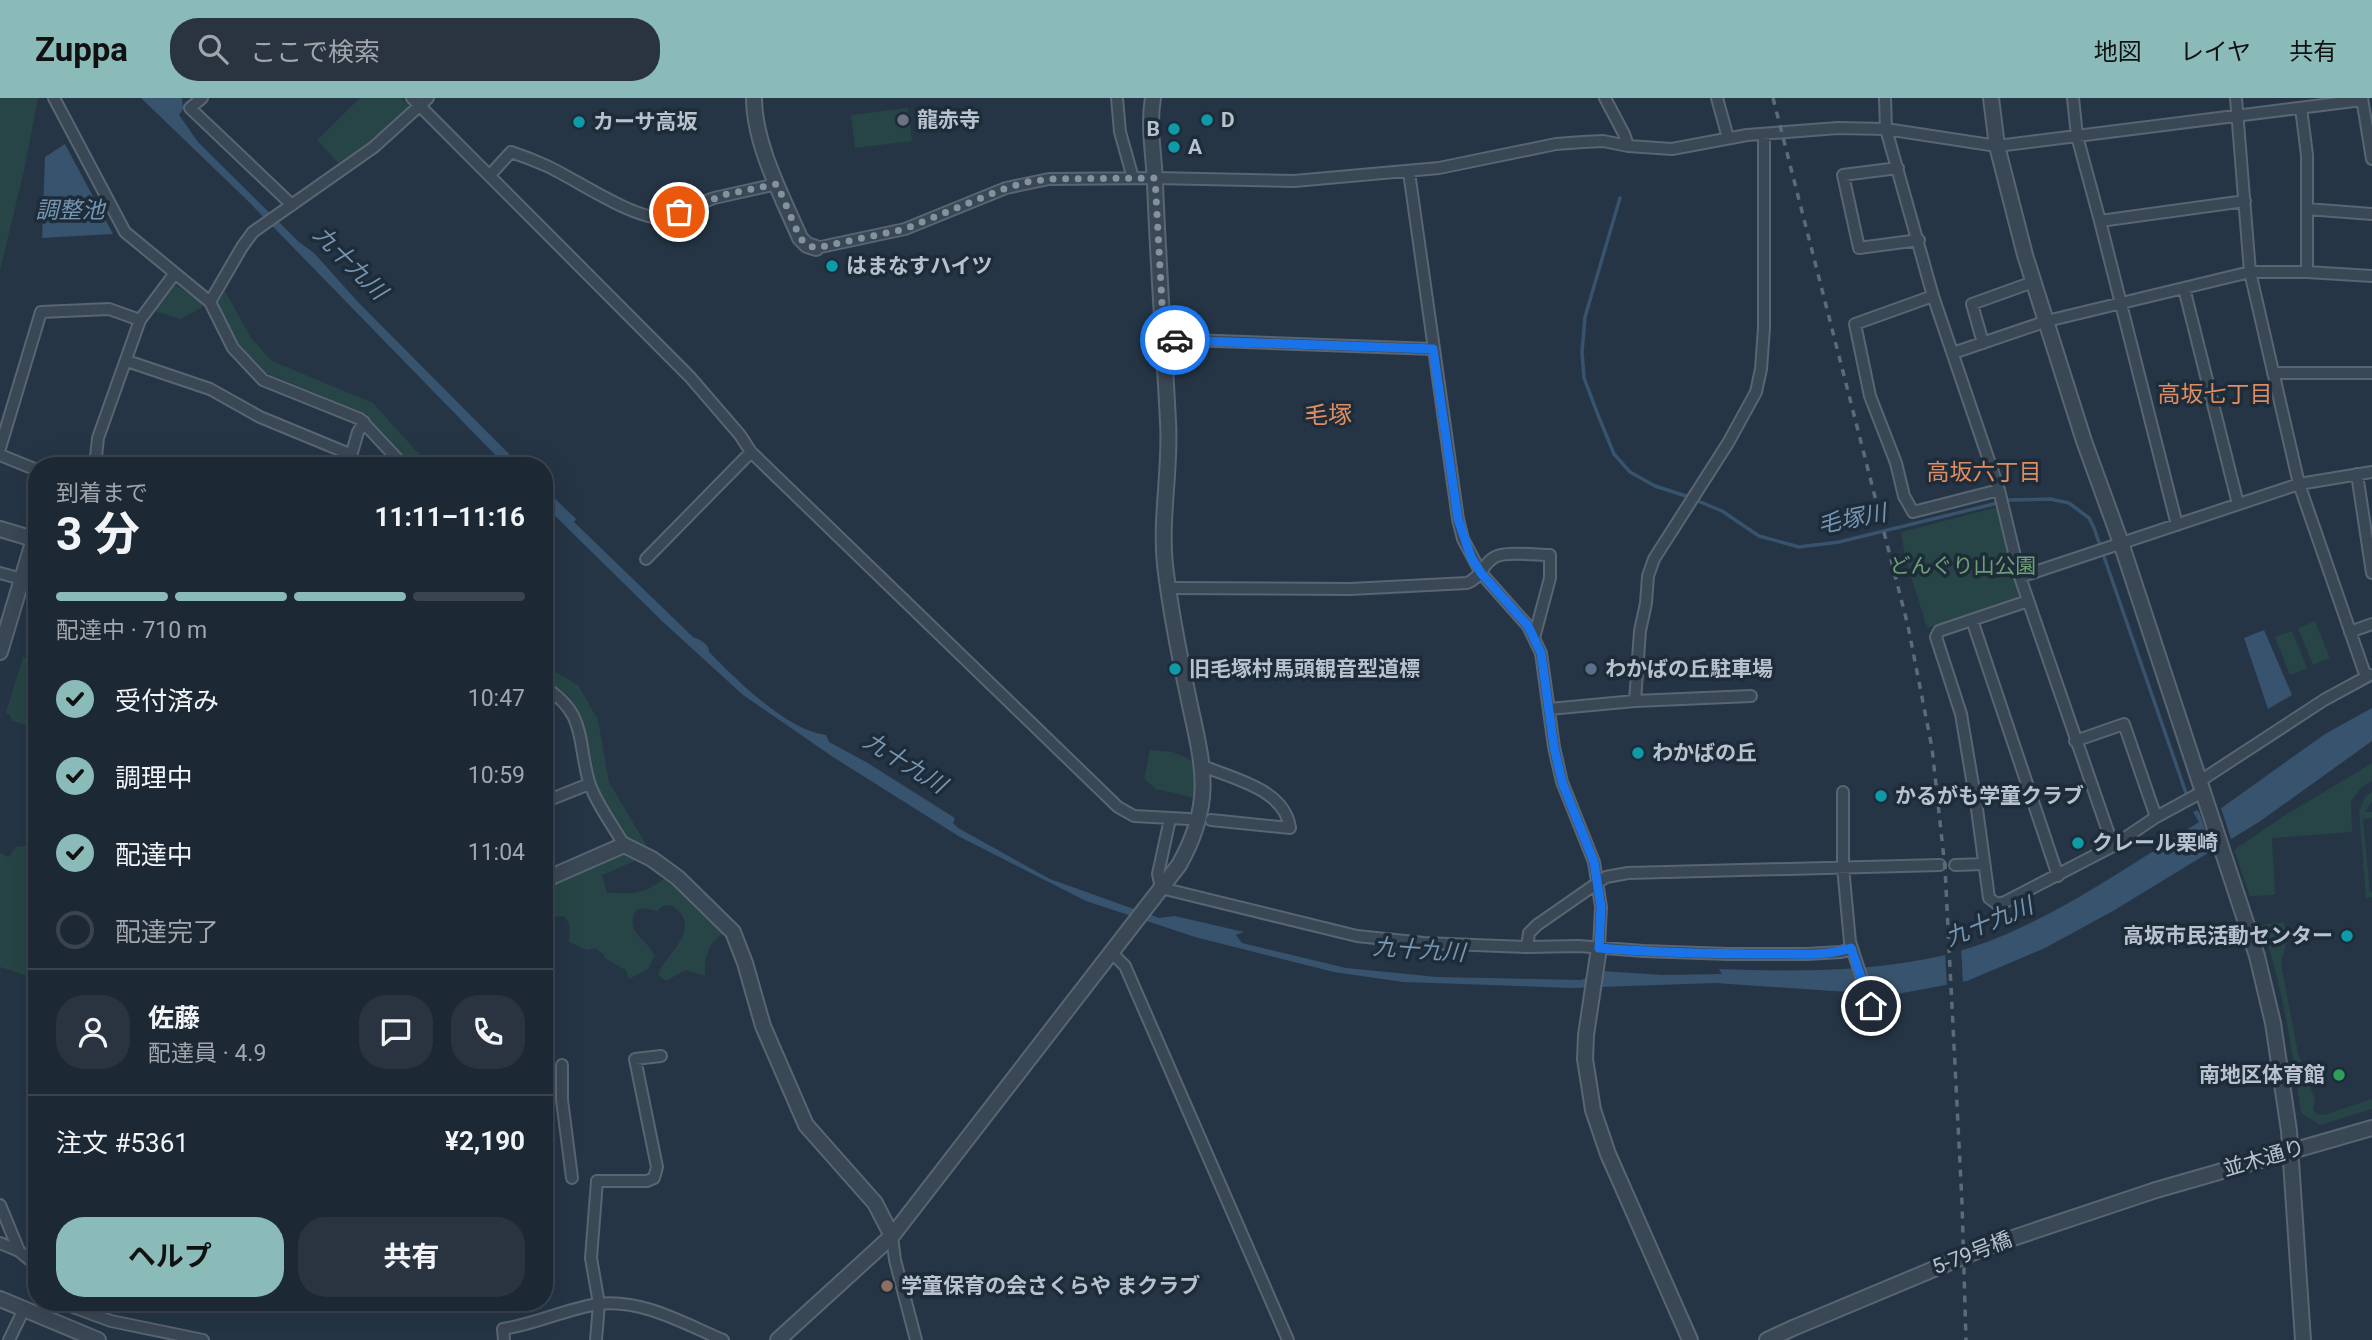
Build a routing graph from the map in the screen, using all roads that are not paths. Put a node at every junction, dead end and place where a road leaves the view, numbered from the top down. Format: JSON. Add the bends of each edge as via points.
{"nodes":[{"id":1,"x":54,"y":98,"type":"edge"},
{"id":2,"x":202,"y":98,"type":"edge"},
{"id":3,"x":754,"y":98,"type":"edge"},
{"id":4,"x":1117,"y":98,"type":"edge"},
{"id":5,"x":1153,"y":98,"type":"edge"},
{"id":6,"x":1605,"y":98,"type":"edge"},
{"id":7,"x":1717,"y":98,"type":"edge"},
{"id":8,"x":1885,"y":98,"type":"edge"},
{"id":9,"x":1991,"y":98,"type":"edge"},
{"id":10,"x":2073,"y":98,"type":"edge"},
{"id":11,"x":2236,"y":98,"type":"edge"},
{"id":12,"x":2365,"y":100,"type":"edge"},
{"id":13,"x":420,"y":101,"type":"edge"},
{"id":14,"x":2301,"y":108,"type":"junction"},
{"id":15,"x":2237,"y":116,"type":"junction"},
{"id":16,"x":1886,"y":129,"type":"junction"},
{"id":17,"x":1764,"y":135,"type":"junction"},
{"id":18,"x":2077,"y":136,"type":"junction"},
{"id":19,"x":1728,"y":138,"type":"junction"},
{"id":20,"x":1628,"y":146,"type":"junction"},
{"id":21,"x":1997,"y":146,"type":"junction"},
{"id":22,"x":2372,"y":159,"type":"edge"},
{"id":23,"x":1898,"y":168,"type":"junction"},
{"id":24,"x":1409,"y":172,"type":"junction"},
{"id":25,"x":490,"y":175,"type":"junction"},
{"id":26,"x":1133,"y":178,"type":"junction"},
{"id":27,"x":1155,"y":178,"type":"junction"},
{"id":28,"x":777,"y":184,"type":"junction"},
{"id":29,"x":2245,"y":201,"type":"junction"},
{"id":30,"x":290,"y":206,"type":"junction"},
{"id":31,"x":2307,"y":209,"type":"junction"},
{"id":32,"x":2372,"y":215,"type":"edge"},
{"id":33,"x":2100,"y":221,"type":"junction"},
{"id":34,"x":1919,"y":240,"type":"junction"},
{"id":35,"x":816,"y":248,"type":"joint"},
{"id":36,"x":2250,"y":272,"type":"junction"},
{"id":37,"x":2307,"y":272,"type":"junction"},
{"id":38,"x":175,"y":273,"type":"junction"},
{"id":39,"x":2372,"y":276,"type":"edge"},
{"id":40,"x":2033,"y":282,"type":"junction"},
{"id":41,"x":2184,"y":288,"type":"junction"},
{"id":42,"x":1933,"y":296,"type":"junction"},
{"id":43,"x":210,"y":302,"type":"junction"},
{"id":44,"x":2121,"y":303,"type":"junction"},
{"id":45,"x":140,"y":320,"type":"junction"},
{"id":46,"x":2047,"y":321,"type":"junction"},
{"id":47,"x":1164,"y":339,"type":"junction"},
{"id":48,"x":1983,"y":342,"type":"junction"},
{"id":49,"x":1433,"y":349,"type":"junction"},
{"id":50,"x":1953,"y":353,"type":"junction"},
{"id":51,"x":127,"y":361,"type":"junction"},
{"id":52,"x":2273,"y":373,"type":"junction"},
{"id":53,"x":2372,"y":373,"type":"edge"},
{"id":54,"x":364,"y":422,"type":"junction"},
{"id":55,"x":0,"y":448,"type":"edge"},
{"id":56,"x":751,"y":452,"type":"junction"},
{"id":57,"x":0,"y":455,"type":"edge"},
{"id":58,"x":96,"y":457,"type":"edge"},
{"id":59,"x":344,"y":457,"type":"edge"},
{"id":60,"x":351,"y":457,"type":"edge"},
{"id":61,"x":396,"y":457,"type":"edge"},
{"id":62,"x":28,"y":466,"type":"edge"},
{"id":63,"x":2372,"y":472,"type":"edge"},
{"id":64,"x":2357,"y":474,"type":"junction"},
{"id":65,"x":2299,"y":484,"type":"junction"},
{"id":66,"x":1999,"y":490,"type":"junction"},
{"id":67,"x":2238,"y":504,"type":"junction"},
{"id":68,"x":2177,"y":525,"type":"junction"},
{"id":69,"x":0,"y":528,"type":"edge"},
{"id":70,"x":28,"y":538,"type":"edge"},
{"id":71,"x":2121,"y":543,"type":"junction"},
{"id":72,"x":646,"y":559,"type":"dead end"},
{"id":73,"x":28,"y":561,"type":"edge"},
{"id":74,"x":0,"y":572,"type":"edge"},
{"id":75,"x":1481,"y":573,"type":"junction"},
{"id":76,"x":2372,"y":573,"type":"edge"},
{"id":77,"x":2021,"y":577,"type":"junction"},
{"id":78,"x":22,"y":579,"type":"junction"},
{"id":79,"x":1168,"y":588,"type":"junction"},
{"id":80,"x":2028,"y":601,"type":"junction"},
{"id":81,"x":1972,"y":620,"type":"junction"},
{"id":82,"x":2372,"y":624,"type":"edge"},
{"id":83,"x":2350,"y":632,"type":"junction"},
{"id":84,"x":1534,"y":638,"type":"junction"},
{"id":85,"x":1,"y":643,"type":"edge"},
{"id":86,"x":2369,"y":675,"type":"edge"},
{"id":87,"x":553,"y":693,"type":"edge"},
{"id":88,"x":1751,"y":696,"type":"dead end"},
{"id":89,"x":1635,"y":701,"type":"junction"},
{"id":90,"x":1549,"y":709,"type":"junction"},
{"id":91,"x":2075,"y":741,"type":"junction"},
{"id":92,"x":1203,"y":766,"type":"junction"},
{"id":93,"x":589,"y":784,"type":"junction"},
{"id":94,"x":2204,"y":791,"type":"junction"},
{"id":95,"x":1843,"y":792,"type":"dead end"},
{"id":96,"x":553,"y":798,"type":"edge"},
{"id":97,"x":2156,"y":817,"type":"junction"},
{"id":98,"x":1170,"y":819,"type":"junction"},
{"id":99,"x":1189,"y":819,"type":"dead end"},
{"id":100,"x":1211,"y":820,"type":"dead end"},
{"id":101,"x":624,"y":845,"type":"junction"},
{"id":102,"x":2113,"y":846,"type":"junction"},
{"id":103,"x":1983,"y":864,"type":"junction"},
{"id":104,"x":1940,"y":865,"type":"dead end"},
{"id":105,"x":1955,"y":865,"type":"dead end"},
{"id":106,"x":1843,"y":867,"type":"junction"},
{"id":107,"x":553,"y":876,"type":"edge"},
{"id":108,"x":2058,"y":876,"type":"junction"},
{"id":109,"x":1598,"y":883,"type":"junction"},
{"id":110,"x":1159,"y":890,"type":"junction"},
{"id":111,"x":1527,"y":947,"type":"junction"},
{"id":112,"x":1598,"y":949,"type":"junction"},
{"id":113,"x":1111,"y":951,"type":"junction"},
{"id":114,"x":1852,"y":951,"type":"junction"},
{"id":115,"x":1870,"y":1004,"type":"dead end"},
{"id":116,"x":661,"y":1056,"type":"dead end"},
{"id":117,"x":562,"y":1065,"type":"dead end"},
{"id":118,"x":2372,"y":1128,"type":"edge"},
{"id":119,"x":2290,"y":1150,"type":"junction"},
{"id":120,"x":572,"y":1178,"type":"dead end"},
{"id":121,"x":2156,"y":1189,"type":"joint"},
{"id":122,"x":0,"y":1205,"type":"edge"},
{"id":123,"x":892,"y":1236,"type":"junction"},
{"id":124,"x":0,"y":1243,"type":"edge"},
{"id":125,"x":19,"y":1251,"type":"junction"},
{"id":126,"x":28,"y":1258,"type":"edge"},
{"id":127,"x":0,"y":1299,"type":"edge"},
{"id":128,"x":599,"y":1304,"type":"junction"},
{"id":129,"x":24,"y":1309,"type":"junction"},
{"id":130,"x":28,"y":1311,"type":"edge"},
{"id":131,"x":29,"y":1311,"type":"edge"},
{"id":132,"x":59,"y":1311,"type":"edge"},
{"id":133,"x":85,"y":1311,"type":"edge"},
{"id":134,"x":55,"y":1322,"type":"junction"},
{"id":135,"x":9,"y":1340,"type":"edge"},
{"id":136,"x":98,"y":1340,"type":"edge"},
{"id":137,"x":203,"y":1340,"type":"edge"},
{"id":138,"x":503,"y":1340,"type":"edge"},
{"id":139,"x":596,"y":1340,"type":"edge"},
{"id":140,"x":723,"y":1340,"type":"edge"},
{"id":141,"x":778,"y":1340,"type":"edge"},
{"id":142,"x":916,"y":1340,"type":"edge"},
{"id":143,"x":1288,"y":1340,"type":"edge"},
{"id":144,"x":1690,"y":1340,"type":"edge"},
{"id":145,"x":1766,"y":1340,"type":"edge"},
{"id":146,"x":2303,"y":1340,"type":"edge"}],
"edges":[{"from":1,"to":38,"type":"street","via":[[125,232]]},
{"from":2,"to":30,"type":"street","via":[[190,108]]},
{"from":3,"to":28,"type":"street","via":[[764,150]]},
{"from":4,"to":26,"type":"street","via":[[1120,132]]},
{"from":5,"to":27,"type":"street","via":[[1150,135]]},
{"from":6,"to":20,"type":"street"},
{"from":7,"to":19,"type":"street"},
{"from":8,"to":16,"type":"street"},
{"from":9,"to":21,"type":"street"},
{"from":10,"to":18,"type":"street"},
{"from":11,"to":15,"type":"street"},
{"from":12,"to":14,"type":"street"},
{"from":12,"to":22,"type":"street"},
{"from":13,"to":25,"type":"street"},
{"from":13,"to":30,"type":"street","via":[[374,147]]},
{"from":14,"to":15,"type":"street"},
{"from":14,"to":31,"type":"street"},
{"from":15,"to":18,"type":"street"},
{"from":15,"to":29,"type":"street"},
{"from":16,"to":17,"type":"street"},
{"from":16,"to":21,"type":"street"},
{"from":16,"to":23,"type":"street"},
{"from":17,"to":19,"type":"street"},
{"from":17,"to":89,"type":"street","via":[[1764,328],[1756,392],[1654,559],[1640,631]]},
{"from":18,"to":21,"type":"street"},
{"from":18,"to":33,"type":"street"},
{"from":19,"to":20,"type":"street","via":[[1672,149]]},
{"from":20,"to":24,"type":"street","via":[[1603,141],[1556,144]]},
{"from":21,"to":40,"type":"street"},
{"from":23,"to":34,"type":"street"},
{"from":23,"to":34,"type":"street","via":[[1843,175],[1859,248]]},
{"from":24,"to":27,"type":"street","via":[[1294,181]]},
{"from":24,"to":49,"type":"street"},
{"from":25,"to":28,"type":"street","via":[[512,152],[654,218],[727,194]]},
{"from":25,"to":56,"type":"street","via":[[690,376]]},
{"from":26,"to":27,"type":"street"},
{"from":26,"to":35,"type":"street","via":[[1027,182],[905,229]]},
{"from":27,"to":47,"type":"street"},
{"from":28,"to":35,"type":"street","via":[[800,238]]},
{"from":29,"to":33,"type":"street"},
{"from":29,"to":36,"type":"street"},
{"from":30,"to":43,"type":"street","via":[[246,241]]},
{"from":31,"to":32,"type":"street"},
{"from":31,"to":37,"type":"street"},
{"from":33,"to":44,"type":"street"},
{"from":34,"to":42,"type":"street"},
{"from":36,"to":37,"type":"street"},
{"from":36,"to":41,"type":"street"},
{"from":36,"to":52,"type":"street"},
{"from":37,"to":39,"type":"street"},
{"from":38,"to":43,"type":"street"},
{"from":38,"to":45,"type":"street"},
{"from":40,"to":46,"type":"street"},
{"from":40,"to":48,"type":"street","via":[[1972,304]]},
{"from":41,"to":44,"type":"street"},
{"from":41,"to":67,"type":"street"},
{"from":42,"to":50,"type":"street"},
{"from":42,"to":66,"type":"street","via":[[1855,324],[1871,396],[1904,496],[1913,512]]},
{"from":43,"to":54,"type":"street","via":[[233,348],[256,375]]},
{"from":44,"to":46,"type":"street"},
{"from":44,"to":68,"type":"street"},
{"from":45,"to":51,"type":"street"},
{"from":45,"to":55,"type":"street","via":[[109,309],[41,312]]},
{"from":46,"to":48,"type":"street"},
{"from":46,"to":71,"type":"street"},
{"from":47,"to":49,"type":"street"},
{"from":47,"to":79,"type":"street","via":[[1169,426],[1164,526]]},
{"from":48,"to":50,"type":"street"},
{"from":49,"to":75,"type":"street","via":[[1458,519]]},
{"from":50,"to":66,"type":"street"},
{"from":51,"to":58,"type":"street"},
{"from":51,"to":59,"type":"street","via":[[210,388]]},
{"from":52,"to":53,"type":"street"},
{"from":52,"to":65,"type":"street"},
{"from":54,"to":60,"type":"street"},
{"from":54,"to":61,"type":"street"},
{"from":56,"to":72,"type":"street"},
{"from":56,"to":98,"type":"street","via":[[1118,807],[1134,816]]},
{"from":57,"to":62,"type":"street"},
{"from":63,"to":64,"type":"street"},
{"from":64,"to":65,"type":"street"},
{"from":64,"to":76,"type":"street"},
{"from":65,"to":67,"type":"street"},
{"from":65,"to":83,"type":"street"},
{"from":66,"to":77,"type":"street"},
{"from":67,"to":68,"type":"street"},
{"from":68,"to":71,"type":"street"},
{"from":69,"to":70,"type":"street"},
{"from":71,"to":77,"type":"street"},
{"from":71,"to":94,"type":"street"},
{"from":73,"to":78,"type":"street"},
{"from":74,"to":78,"type":"street"},
{"from":75,"to":79,"type":"street","via":[[1467,583],[1387,588]]},
{"from":75,"to":84,"type":"street","via":[[1510,603]]},
{"from":75,"to":84,"type":"street","via":[[1493,557],[1550,555],[1550,578]]},
{"from":77,"to":80,"type":"street"},
{"from":78,"to":85,"type":"street"},
{"from":79,"to":92,"type":"street"},
{"from":80,"to":81,"type":"street"},
{"from":80,"to":91,"type":"street"},
{"from":81,"to":103,"type":"street","via":[[1939,631],[1936,637],[1961,714]]},
{"from":81,"to":108,"type":"street"},
{"from":82,"to":83,"type":"street"},
{"from":83,"to":86,"type":"street"},
{"from":84,"to":90,"type":"street","via":[[1541,653]]},
{"from":86,"to":94,"type":"street","via":[[2324,700]]},
{"from":87,"to":93,"type":"street","via":[[564,700],[578,726]]},
{"from":88,"to":89,"type":"street"},
{"from":89,"to":90,"type":"street"},
{"from":90,"to":109,"type":"street","via":[[1562,782]]},
{"from":91,"to":97,"type":"street","via":[[2124,724]]},
{"from":91,"to":102,"type":"street"},
{"from":92,"to":100,"type":"street","via":[[1264,792],[1285,810],[1290,828]]},
{"from":92,"to":110,"type":"street","via":[[1198,822],[1187,851]]},
{"from":93,"to":96,"type":"street"},
{"from":93,"to":101,"type":"street"},
{"from":94,"to":97,"type":"street"},
{"from":94,"to":119,"type":"street","via":[[2257,956],[2282,1080]]},
{"from":95,"to":106,"type":"street"},
{"from":97,"to":102,"type":"street"},
{"from":98,"to":99,"type":"street"},
{"from":98,"to":110,"type":"street"},
{"from":101,"to":107,"type":"street"},
{"from":101,"to":123,"type":"street","via":[[678,878],[733,932],[763,1026],[806,1125],[875,1203]]},
{"from":102,"to":108,"type":"street"},
{"from":103,"to":105,"type":"street"},
{"from":103,"to":108,"type":"street","via":[[1989,898],[1997,904]]},
{"from":104,"to":106,"type":"street"},
{"from":106,"to":109,"type":"street","via":[[1628,873]]},
{"from":106,"to":114,"type":"street"},
{"from":109,"to":111,"type":"street","via":[[1537,925],[1529,933]]},
{"from":109,"to":112,"type":"street"},
{"from":110,"to":111,"type":"street","via":[[1357,936]]},
{"from":110,"to":113,"type":"street"},
{"from":111,"to":112,"type":"street"},
{"from":112,"to":114,"type":"street","via":[[1729,954]]},
{"from":112,"to":144,"type":"street","via":[[1585,1059],[1593,1111]]},
{"from":113,"to":123,"type":"street"},
{"from":113,"to":143,"type":"street","via":[[1125,966]]},
{"from":114,"to":115,"type":"street"},
{"from":116,"to":128,"type":"street","via":[[635,1059],[657,1167],[654,1178],[597,1181],[591,1258]]},
{"from":117,"to":120,"type":"street"},
{"from":118,"to":119,"type":"street","name":"並木通り"},
{"from":119,"to":121,"type":"street","name":"並木通り"},
{"from":119,"to":146,"type":"street"},
{"from":121,"to":145,"type":"street","name":"5-79号橋","bridge":true,"via":[[1989,1246]]},
{"from":122,"to":125,"type":"street"},
{"from":123,"to":141,"type":"street"},
{"from":123,"to":142,"type":"street"},
{"from":124,"to":125,"type":"street"},
{"from":125,"to":126,"type":"street"},
{"from":127,"to":129,"type":"street"},
{"from":128,"to":138,"type":"street","via":[[503,1329]]},
{"from":128,"to":139,"type":"street"},
{"from":128,"to":140,"type":"street","via":[[636,1306]]},
{"from":129,"to":130,"type":"street"},
{"from":129,"to":135,"type":"street"},
{"from":131,"to":134,"type":"street"},
{"from":132,"to":134,"type":"street"},
{"from":133,"to":137,"type":"street","via":[[111,1321]]},
{"from":134,"to":136,"type":"street"}]}
